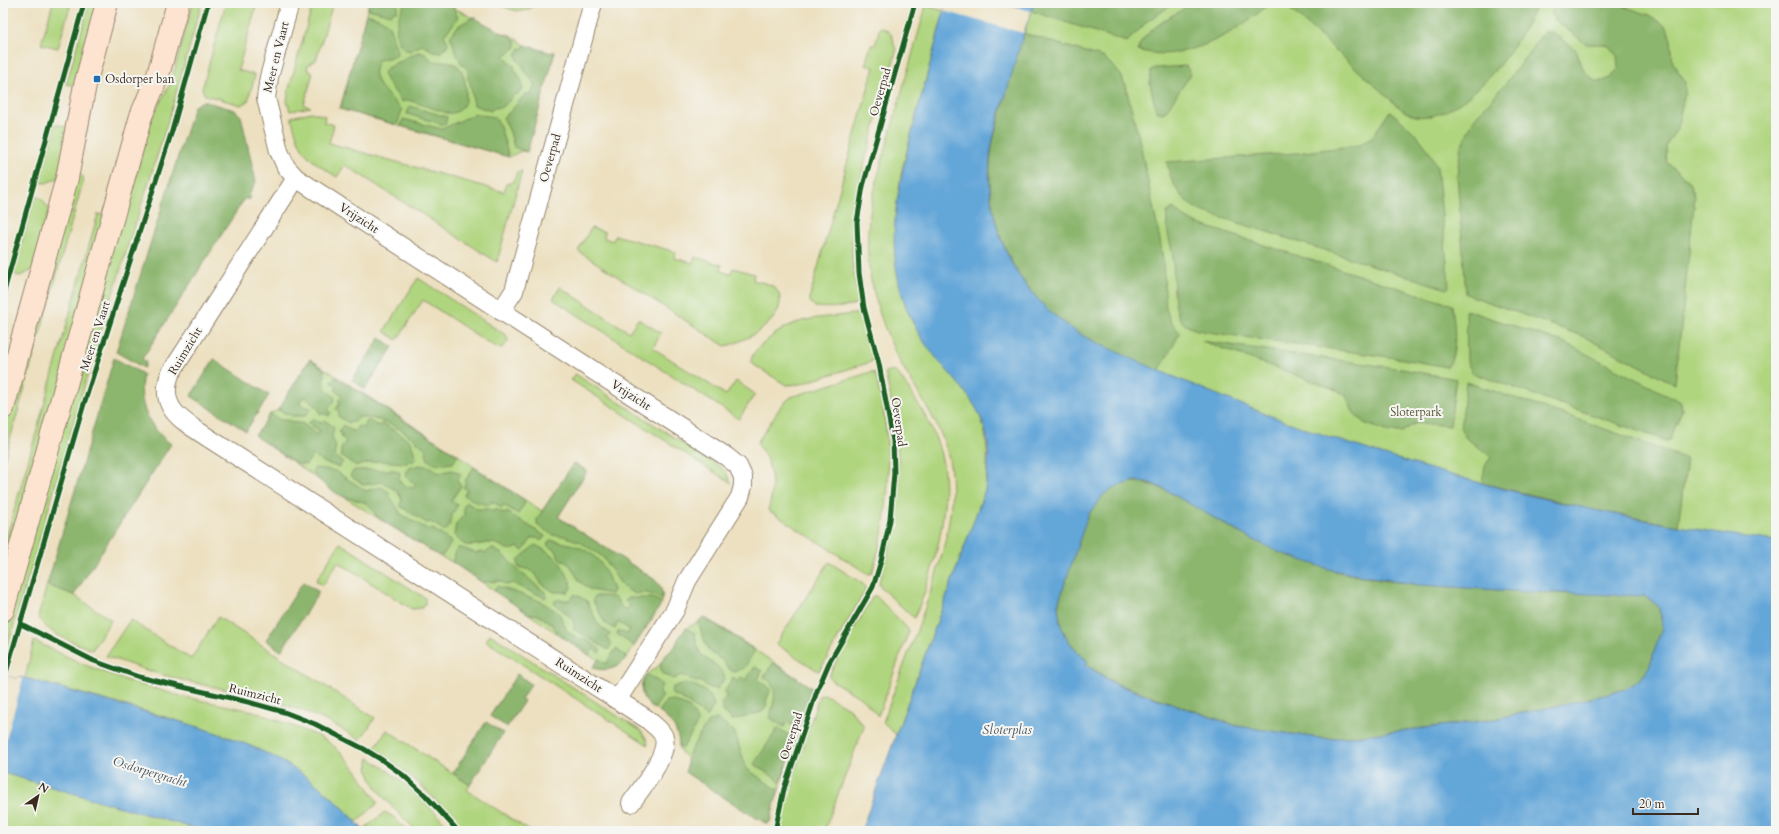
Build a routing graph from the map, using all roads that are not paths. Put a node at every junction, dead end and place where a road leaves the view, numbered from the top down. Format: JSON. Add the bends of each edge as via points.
{"nodes":[{"id":1,"x":107,"y":3,"type":"edge"},
{"id":2,"x":178,"y":3,"type":"edge"},
{"id":3,"x":290,"y":3,"type":"edge"},
{"id":4,"x":593,"y":3,"type":"edge"},
{"id":5,"x":296,"y":178,"type":"junction"},
{"id":6,"x":501,"y":311,"type":"junction"},
{"id":7,"x":3,"y":408,"type":"edge"},
{"id":8,"x":3,"y":610,"type":"edge"},
{"id":9,"x":617,"y":700,"type":"junction"},
{"id":10,"x":631,"y":803,"type":"dead end"}],
"edges":[{"from":1,"to":7,"type":"main road","via":[[85,85],[67,178]]},
{"from":2,"to":8,"type":"main road","name":"Meer en Vaart","via":[[158,75],[141,116]]},
{"from":3,"to":5,"type":"street","name":"Meer en Vaart","via":[[269,76],[266,98],[279,151],[286,167]]},
{"from":4,"to":6,"type":"street","name":"Oeverpad","via":[[514,291]]},
{"from":5,"to":6,"type":"street","name":"Vrijzicht"},
{"from":5,"to":9,"type":"street","name":"Ruimzicht","via":[[170,374],[166,384],[167,400],[171,410],[210,439]]},
{"from":6,"to":9,"type":"street","name":"Vrijzicht","via":[[727,457],[738,466],[743,477],[743,486],[735,507],[687,581],[675,610]]},
{"from":9,"to":10,"type":"street","name":"Ruimzicht","via":[[658,729],[664,737],[660,758]]}]}
